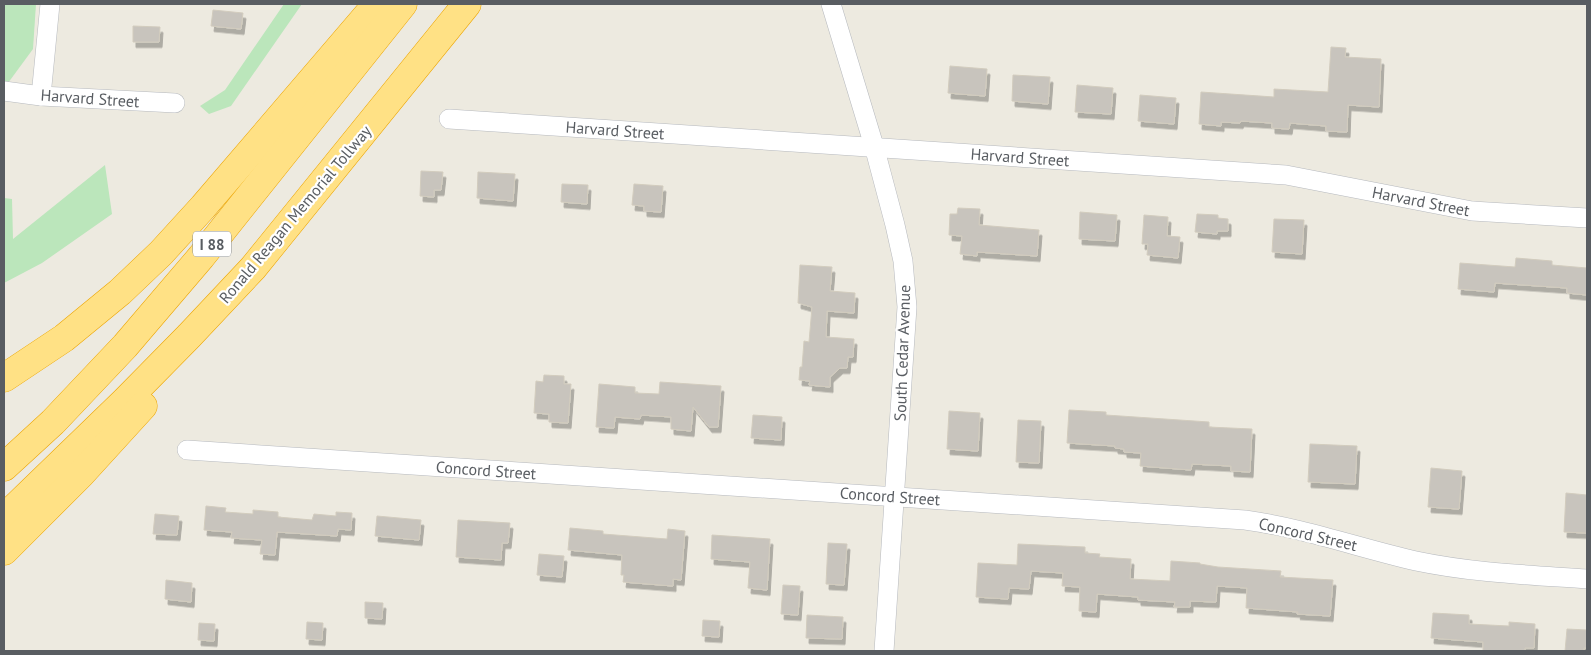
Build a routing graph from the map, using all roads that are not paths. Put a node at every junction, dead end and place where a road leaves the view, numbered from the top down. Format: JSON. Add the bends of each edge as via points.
{"nodes":[{"id":1,"x":50,"y":4,"type":"edge"},
{"id":2,"x":377,"y":4,"type":"edge"},
{"id":3,"x":403,"y":4,"type":"edge"},
{"id":4,"x":467,"y":4,"type":"edge"},
{"id":5,"x":831,"y":4,"type":"edge"},
{"id":6,"x":4,"y":90,"type":"edge"},
{"id":7,"x":41,"y":96,"type":"junction"},
{"id":8,"x":176,"y":104,"type":"dead end"},
{"id":9,"x":449,"y":119,"type":"dead end"},
{"id":10,"x":874,"y":146,"type":"junction"},
{"id":11,"x":1587,"y":218,"type":"edge"},
{"id":12,"x":253,"y":268,"type":"junction"},
{"id":13,"x":4,"y":378,"type":"edge"},
{"id":14,"x":188,"y":450,"type":"dead end"},
{"id":15,"x":4,"y":467,"type":"edge"},
{"id":16,"x":895,"y":496,"type":"junction"},
{"id":17,"x":4,"y":518,"type":"edge"},
{"id":18,"x":4,"y":551,"type":"edge"},
{"id":19,"x":1587,"y":579,"type":"edge"},
{"id":20,"x":884,"y":651,"type":"edge"}],
"edges":[{"from":1,"to":7,"type":"street"},
{"from":2,"to":13,"type":"highway","via":[[161,253],[64,338]]},
{"from":3,"to":15,"type":"highway","number":"I 88","via":[[182,280],[53,422]]},
{"from":4,"to":12,"type":"highway","name":"Ronald Reagan Memorial Tollway","number":"I 88"},
{"from":5,"to":10,"type":"street","name":"South Cedar Avenue"},
{"from":6,"to":7,"type":"street","name":"Harvard Street"},
{"from":7,"to":8,"type":"street","name":"Harvard Street"},
{"from":9,"to":10,"type":"street","name":"Harvard Street"},
{"from":10,"to":11,"type":"street","name":"Harvard Street","via":[[1286,175],[1472,211]]},
{"from":10,"to":16,"type":"street","name":"South Cedar Avenue","via":[[903,261],[907,307]]},
{"from":12,"to":17,"type":"highway","name":"Ronald Reagan Memorial Tollway","number":"I 88","via":[[190,336]]},
{"from":12,"to":18,"type":"highway","via":[[126,427]]},
{"from":14,"to":16,"type":"street","name":"Concord Street"},
{"from":16,"to":19,"type":"street","name":"Concord Street","via":[[1245,520],[1278,524],[1449,568]]},
{"from":16,"to":20,"type":"street","name":"South Cedar Avenue"}]}
